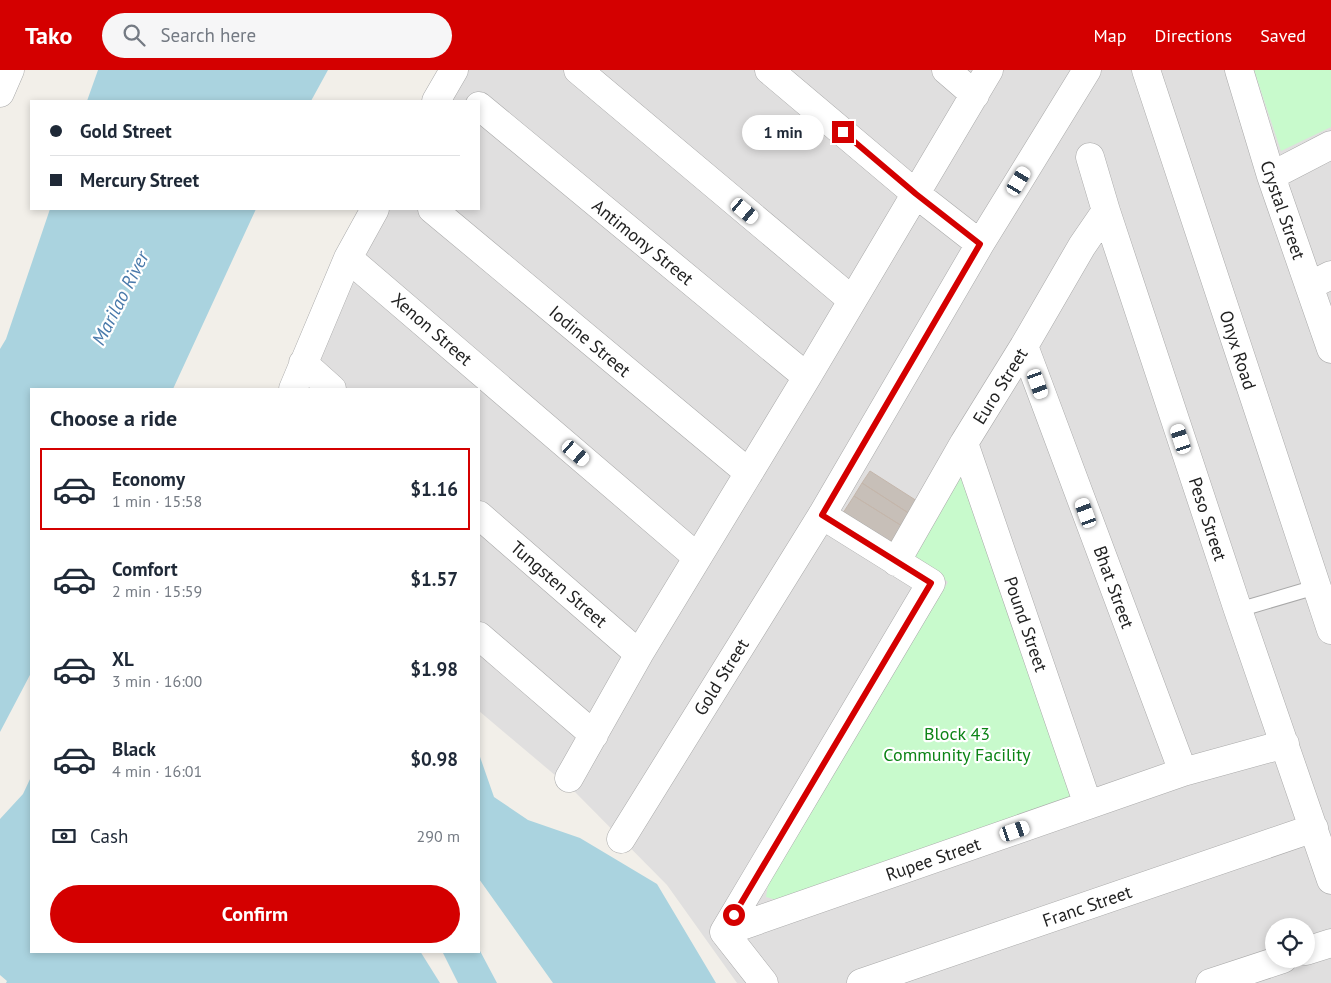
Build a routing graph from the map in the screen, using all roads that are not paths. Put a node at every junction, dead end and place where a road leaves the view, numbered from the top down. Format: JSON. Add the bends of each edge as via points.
{"nodes":[{"id":1,"x":578,"y":70,"type":"edge"},
{"id":2,"x":769,"y":70,"type":"edge"},
{"id":3,"x":946,"y":70,"type":"edge"},
{"id":4,"x":989,"y":70,"type":"edge"},
{"id":5,"x":1087,"y":70,"type":"edge"},
{"id":6,"x":1146,"y":70,"type":"edge"},
{"id":7,"x":1239,"y":70,"type":"edge"},
{"id":8,"x":446,"y":84,"type":"edge"},
{"id":9,"x":975,"y":95,"type":"junction"},
{"id":10,"x":470,"y":100,"type":"edge"},
{"id":11,"x":480,"y":107,"type":"edge"},
{"id":12,"x":1331,"y":145,"type":"edge"},
{"id":13,"x":1090,"y":157,"type":"dead end"},
{"id":14,"x":1271,"y":176,"type":"junction"},
{"id":15,"x":916,"y":194,"type":"junction"},
{"id":16,"x":374,"y":210,"type":"edge"},
{"id":17,"x":433,"y":210,"type":"edge"},
{"id":18,"x":1106,"y":211,"type":"junction"},
{"id":19,"x":980,"y":244,"type":"junction"},
{"id":20,"x":348,"y":258,"type":"junction"},
{"id":21,"x":1320,"y":280,"type":"edge"},
{"id":22,"x":852,"y":300,"type":"junction"},
{"id":23,"x":1024,"y":346,"type":"junction"},
{"id":24,"x":1331,"y":349,"type":"edge"},
{"id":25,"x":303,"y":363,"type":"junction"},
{"id":26,"x":807,"y":377,"type":"junction"},
{"id":27,"x":293,"y":388,"type":"edge"},
{"id":28,"x":331,"y":388,"type":"edge"},
{"id":29,"x":964,"y":443,"type":"junction"},
{"id":30,"x":749,"y":473,"type":"junction"},
{"id":31,"x":822,"y":515,"type":"junction"},
{"id":32,"x":480,"y":516,"type":"edge"},
{"id":33,"x":697,"y":557,"type":"junction"},
{"id":34,"x":896,"y":562,"type":"junction"},
{"id":35,"x":1316,"y":587,"type":"junction"},
{"id":36,"x":1238,"y":610,"type":"junction"},
{"id":37,"x":1330,"y":623,"type":"edge"},
{"id":38,"x":480,"y":637,"type":"edge"},
{"id":39,"x":639,"y":654,"type":"junction"},
{"id":40,"x":594,"y":735,"type":"junction"},
{"id":41,"x":1285,"y":744,"type":"junction"},
{"id":42,"x":1182,"y":772,"type":"junction"},
{"id":43,"x":569,"y":778,"type":"dead end"},
{"id":44,"x":1088,"y":805,"type":"junction"},
{"id":45,"x":1314,"y":828,"type":"junction"},
{"id":46,"x":620,"y":839,"type":"dead end"},
{"id":47,"x":1331,"y":880,"type":"edge"},
{"id":48,"x":724,"y":932,"type":"junction"},
{"id":49,"x":1331,"y":943,"type":"edge"},
{"id":50,"x":1315,"y":948,"type":"edge"},
{"id":51,"x":1265,"y":965,"type":"edge"},
{"id":52,"x":764,"y":983,"type":"edge"},
{"id":53,"x":861,"y":983,"type":"edge"},
{"id":54,"x":1210,"y":983,"type":"edge"}],
"edges":[{"from":1,"to":22,"type":"street"},
{"from":2,"to":15,"type":"street"},
{"from":3,"to":9,"type":"street"},
{"from":4,"to":9,"type":"street"},
{"from":5,"to":19,"type":"street","name":"Gold Street"},
{"from":6,"to":35,"type":"street","name":"Onyx Road"},
{"from":7,"to":14,"type":"street","name":"Crystal Street"},
{"from":8,"to":10,"type":"street"},
{"from":9,"to":15,"type":"street"},
{"from":11,"to":26,"type":"street","name":"Antimony Street"},
{"from":12,"to":14,"type":"street"},
{"from":13,"to":18,"type":"street","name":"Peso Street"},
{"from":14,"to":21,"type":"street","name":"Crystal Street"},
{"from":15,"to":19,"type":"street"},
{"from":15,"to":22,"type":"street"},
{"from":16,"to":20,"type":"street"},
{"from":17,"to":30,"type":"street","name":"Iodine Street"},
{"from":18,"to":23,"type":"street","name":"Euro Street"},
{"from":18,"to":36,"type":"street","name":"Peso Street"},
{"from":19,"to":31,"type":"street","name":"Gold Street"},
{"from":20,"to":25,"type":"street"},
{"from":20,"to":33,"type":"street","name":"Xenon Street"},
{"from":21,"to":24,"type":"street","name":"Crystal Street"},
{"from":22,"to":26,"type":"street"},
{"from":23,"to":29,"type":"street","name":"Euro Street"},
{"from":23,"to":42,"type":"street","name":"Bhat Street"},
{"from":25,"to":27,"type":"street"},
{"from":25,"to":28,"type":"street"},
{"from":26,"to":30,"type":"street"},
{"from":29,"to":34,"type":"street","name":"Euro Street"},
{"from":29,"to":44,"type":"street","name":"Pound Street"},
{"from":30,"to":33,"type":"street"},
{"from":31,"to":34,"type":"street"},
{"from":31,"to":46,"type":"street","name":"Gold Street"},
{"from":32,"to":39,"type":"street","name":"Tungsten Street"},
{"from":33,"to":39,"type":"street"},
{"from":34,"to":48,"type":"street","via":[[931,583]]},
{"from":35,"to":36,"type":"lane"},
{"from":35,"to":37,"type":"street","name":"Onyx Road"},
{"from":36,"to":41,"type":"street","name":"Peso Street"},
{"from":38,"to":40,"type":"street"},
{"from":39,"to":40,"type":"street"},
{"from":40,"to":43,"type":"street"},
{"from":41,"to":42,"type":"street","name":"Rupee Street"},
{"from":41,"to":45,"type":"street","name":"Peso Street"},
{"from":42,"to":44,"type":"street","name":"Rupee Street"},
{"from":44,"to":48,"type":"street","name":"Rupee Street"},
{"from":45,"to":47,"type":"street","name":"Peso Street"},
{"from":45,"to":53,"type":"street","name":"Franc Street"},
{"from":48,"to":52,"type":"street"},
{"from":49,"to":50,"type":"street"},
{"from":51,"to":54,"type":"street"}]}
